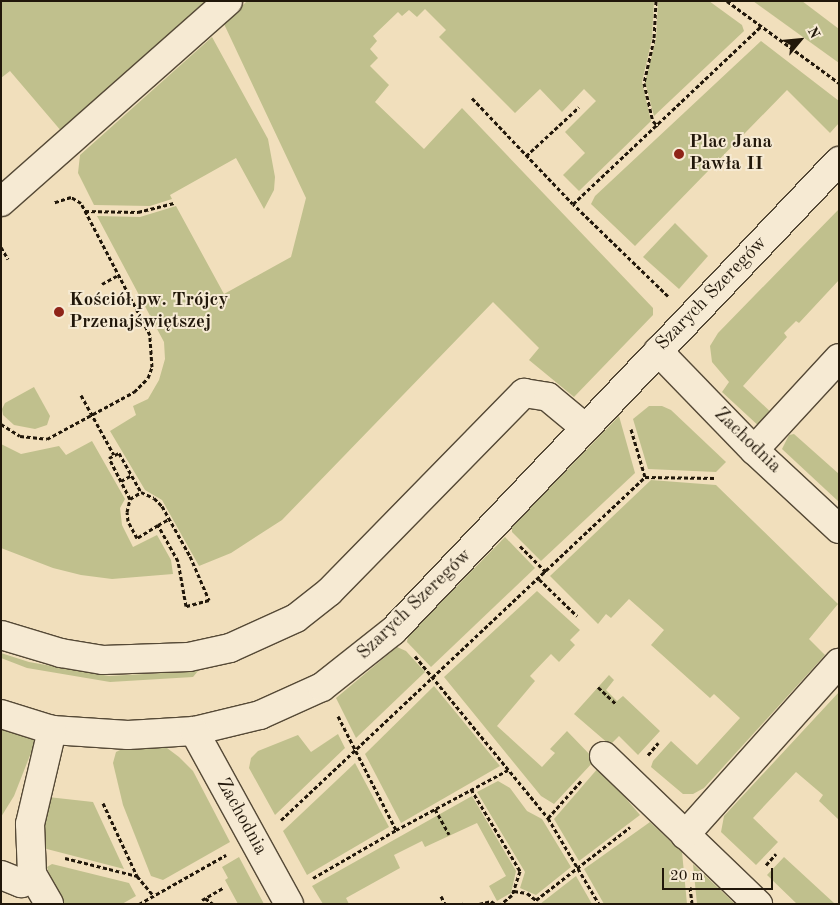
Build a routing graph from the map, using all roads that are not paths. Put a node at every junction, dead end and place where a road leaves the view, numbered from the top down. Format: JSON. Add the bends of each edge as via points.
{"nodes":[{"id":1,"x":228,"y":1,"type":"edge"},
{"id":2,"x":839,"y":162,"type":"edge"},
{"id":3,"x":1,"y":202,"type":"edge"},
{"id":4,"x":658,"y":351,"type":"junction"},
{"id":5,"x":839,"y":358,"type":"edge"},
{"id":6,"x":584,"y":427,"type":"junction"},
{"id":7,"x":754,"y":450,"type":"junction"},
{"id":8,"x":838,"y":527,"type":"edge"},
{"id":9,"x":1,"y":635,"type":"edge"},
{"id":10,"x":839,"y":663,"type":"edge"},
{"id":11,"x":1,"y":714,"type":"edge"},
{"id":12,"x":52,"y":730,"type":"junction"},
{"id":13,"x":194,"y":731,"type":"junction"},
{"id":14,"x":604,"y":756,"type":"road end"},
{"id":15,"x":684,"y":834,"type":"junction"},
{"id":16,"x":32,"y":862,"type":"junction"},
{"id":17,"x":1,"y":875,"type":"edge"},
{"id":18,"x":49,"y":904,"type":"edge"},
{"id":19,"x":289,"y":904,"type":"edge"},
{"id":20,"x":758,"y":904,"type":"edge"}],
"edges":[{"from":1,"to":3,"type":"street"},
{"from":2,"to":4,"type":"street","name":"Szarych Szeregów"},
{"from":4,"to":6,"type":"street","name":"Szarych Szeregów"},
{"from":4,"to":7,"type":"street","name":"Zachodnia"},
{"from":5,"to":7,"type":"street"},
{"from":6,"to":9,"type":"street","via":[[548,397],[524,393],[329,592],[296,618],[230,648],[189,657],[103,660],[61,653]]},
{"from":6,"to":13,"type":"street","name":"Szarych Szeregów","via":[[498,524],[393,631],[322,687],[260,715]]},
{"from":7,"to":8,"type":"street","name":"Zachodnia"},
{"from":10,"to":15,"type":"street"},
{"from":11,"to":12,"type":"street","name":"Szarych Szeregów"},
{"from":12,"to":13,"type":"street","name":"Szarych Szeregów","via":[[128,735]]},
{"from":12,"to":16,"type":"street","via":[[30,824]]},
{"from":13,"to":19,"type":"street","name":"Zachodnia"},
{"from":14,"to":15,"type":"street"},
{"from":15,"to":20,"type":"street"},
{"from":16,"to":17,"type":"street","via":[[21,883]]},
{"from":16,"to":18,"type":"street"}]}
